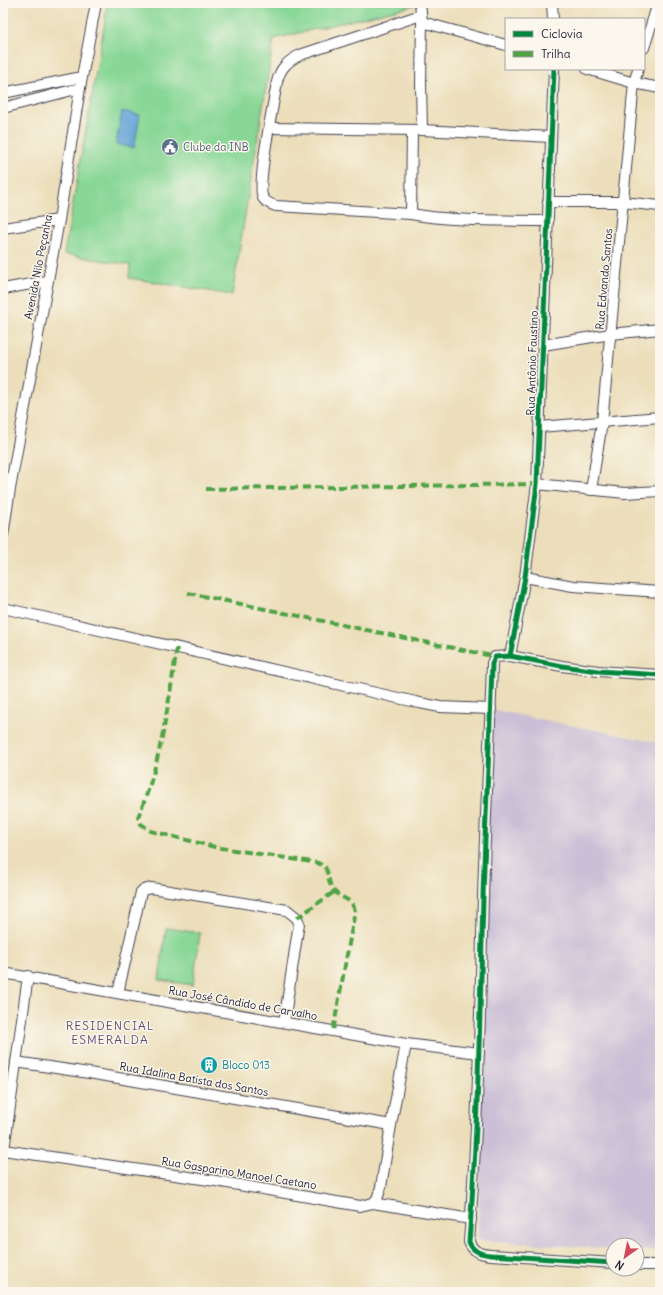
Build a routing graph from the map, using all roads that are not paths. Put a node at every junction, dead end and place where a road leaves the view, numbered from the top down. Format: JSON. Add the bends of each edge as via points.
{"nodes":[{"id":1,"x":96,"y":3,"type":"edge"},
{"id":2,"x":420,"y":3,"type":"edge"},
{"id":3,"x":552,"y":3,"type":"edge"},
{"id":4,"x":658,"y":3,"type":"edge"},
{"id":5,"x":553,"y":18,"type":"edge"},
{"id":6,"x":421,"y":19,"type":"junction"},
{"id":7,"x":505,"y":45,"type":"edge"},
{"id":8,"x":645,"y":45,"type":"edge"},
{"id":9,"x":554,"y":70,"type":"edge"},
{"id":10,"x":590,"y":70,"type":"edge"},
{"id":11,"x":638,"y":70,"type":"edge"},
{"id":12,"x":82,"y":77,"type":"junction"},
{"id":13,"x":634,"y":83,"type":"junction"},
{"id":14,"x":80,"y":88,"type":"junction"},
{"id":15,"x":660,"y":88,"type":"edge"},
{"id":16,"x":3,"y":93,"type":"edge"},
{"id":17,"x":3,"y":108,"type":"edge"},
{"id":18,"x":270,"y":128,"type":"junction"},
{"id":19,"x":417,"y":130,"type":"junction"},
{"id":20,"x":551,"y":137,"type":"junction"},
{"id":21,"x":548,"y":202,"type":"junction"},
{"id":22,"x":623,"y":202,"type":"junction"},
{"id":23,"x":660,"y":206,"type":"edge"},
{"id":24,"x":411,"y":214,"type":"junction"},
{"id":25,"x":59,"y":220,"type":"junction"},
{"id":26,"x":548,"y":222,"type":"junction"},
{"id":27,"x":3,"y":228,"type":"edge"},
{"id":28,"x":48,"y":281,"type":"junction"},
{"id":29,"x":3,"y":289,"type":"edge"},
{"id":30,"x":660,"y":329,"type":"edge"},
{"id":31,"x":611,"y":334,"type":"junction"},
{"id":32,"x":543,"y":345,"type":"junction"},
{"id":33,"x":660,"y":417,"type":"edge"},
{"id":34,"x":602,"y":423,"type":"junction"},
{"id":35,"x":540,"y":427,"type":"junction"},
{"id":36,"x":537,"y":484,"type":"junction"},
{"id":37,"x":6,"y":489,"type":"edge"},
{"id":38,"x":591,"y":490,"type":"junction"},
{"id":39,"x":660,"y":491,"type":"edge"},
{"id":40,"x":3,"y":535,"type":"edge"},
{"id":41,"x":525,"y":577,"type":"junction"},
{"id":42,"x":660,"y":592,"type":"edge"},
{"id":43,"x":3,"y":608,"type":"edge"},
{"id":44,"x":510,"y":656,"type":"junction"},
{"id":45,"x":660,"y":675,"type":"edge"},
{"id":46,"x":491,"y":709,"type":"junction"},
{"id":47,"x":3,"y":972,"type":"edge"},
{"id":48,"x":28,"y":976,"type":"junction"},
{"id":49,"x":118,"y":993,"type":"junction"},
{"id":50,"x":284,"y":1022,"type":"junction"},
{"id":51,"x":406,"y":1044,"type":"junction"},
{"id":52,"x":479,"y":1053,"type":"junction"},
{"id":53,"x":16,"y":1062,"type":"junction"},
{"id":54,"x":391,"y":1125,"type":"junction"},
{"id":55,"x":3,"y":1150,"type":"edge"},
{"id":56,"x":373,"y":1203,"type":"junction"},
{"id":57,"x":471,"y":1219,"type":"junction"},
{"id":58,"x":605,"y":1262,"type":"edge"},
{"id":59,"x":645,"y":1265,"type":"edge"},
{"id":60,"x":660,"y":1265,"type":"edge"}],
"edges":[{"from":1,"to":12,"type":"street","name":"Avenida Nilo Peçanha"},
{"from":2,"to":6,"type":"street"},
{"from":3,"to":5,"type":"street"},
{"from":4,"to":8,"type":"street"},
{"from":6,"to":7,"type":"street"},
{"from":6,"to":18,"type":"street","via":[[289,60],[278,75]]},
{"from":6,"to":19,"type":"street","via":[[421,84]]},
{"from":9,"to":20,"type":"street","name":"Rua Antônio Faustino"},
{"from":10,"to":13,"type":"street"},
{"from":11,"to":13,"type":"street","name":"Rua Edvando Santos"},
{"from":12,"to":14,"type":"street","name":"Avenida Nilo Peçanha"},
{"from":12,"to":16,"type":"street"},
{"from":13,"to":15,"type":"street"},
{"from":13,"to":22,"type":"street","name":"Rua Edvando Santos"},
{"from":14,"to":17,"type":"street"},
{"from":14,"to":25,"type":"street","name":"Avenida Nilo Peçanha"},
{"from":18,"to":19,"type":"street"},
{"from":18,"to":24,"type":"street","via":[[261,190],[265,202],[276,206]]},
{"from":19,"to":20,"type":"street"},
{"from":19,"to":24,"type":"street"},
{"from":20,"to":21,"type":"street","name":"Rua Antônio Faustino"},
{"from":21,"to":22,"type":"street"},
{"from":21,"to":26,"type":"street","name":"Rua Antônio Faustino"},
{"from":22,"to":23,"type":"street"},
{"from":22,"to":31,"type":"street","name":"Rua Edvando Santos"},
{"from":24,"to":26,"type":"street","via":[[458,219]]},
{"from":25,"to":27,"type":"street"},
{"from":25,"to":28,"type":"street","name":"Avenida Nilo Peçanha"},
{"from":26,"to":32,"type":"street","name":"Rua Antônio Faustino"},
{"from":28,"to":29,"type":"street"},
{"from":28,"to":37,"type":"street","name":"Avenida Nilo Peçanha"},
{"from":30,"to":31,"type":"street"},
{"from":31,"to":32,"type":"street"},
{"from":31,"to":34,"type":"street","name":"Rua Edvando Santos"},
{"from":32,"to":35,"type":"street","name":"Rua Antônio Faustino"},
{"from":33,"to":34,"type":"street"},
{"from":34,"to":35,"type":"street"},
{"from":34,"to":38,"type":"street","name":"Rua Edvando Santos"},
{"from":35,"to":36,"type":"street","name":"Rua Antônio Faustino"},
{"from":36,"to":38,"type":"street"},
{"from":36,"to":41,"type":"street","name":"Rua Antônio Faustino"},
{"from":37,"to":40,"type":"street","name":"Avenida Nilo Peçanha"},
{"from":38,"to":39,"type":"street","via":[[625,493]]},
{"from":41,"to":42,"type":"street","via":[[573,586]]},
{"from":41,"to":44,"type":"street","name":"Rua Antônio Faustino"},
{"from":43,"to":46,"type":"street","via":[[420,703],[440,707]]},
{"from":44,"to":45,"type":"street","via":[[591,670]]},
{"from":44,"to":46,"type":"street","via":[[497,657],[492,662]]},
{"from":46,"to":52,"type":"street"},
{"from":47,"to":48,"type":"street","name":"Rua José Cândido de Carvalho"},
{"from":48,"to":49,"type":"street","name":"Rua José Cândido de Carvalho"},
{"from":48,"to":53,"type":"street"},
{"from":49,"to":50,"type":"street","name":"Rua José Cândido de Carvalho"},
{"from":49,"to":50,"type":"street","via":[[143,890],[151,888],[287,910],[299,923]]},
{"from":50,"to":51,"type":"street","name":"Rua José Cândido de Carvalho"},
{"from":51,"to":52,"type":"street","name":"Rua José Cândido de Carvalho"},
{"from":51,"to":54,"type":"street"},
{"from":52,"to":57,"type":"street"},
{"from":53,"to":54,"type":"street","name":"Rua Idalina Batista dos Santos"},
{"from":53,"to":55,"type":"street"},
{"from":54,"to":56,"type":"street","via":[[381,1187],[377,1200]]},
{"from":55,"to":56,"type":"street","name":"Rua Gasparino Manoel Caetano","via":[[209,1180],[360,1206]]},
{"from":56,"to":57,"type":"street","name":"Rua Gasparino Manoel Caetano"},
{"from":57,"to":58,"type":"street","via":[[469,1242],[480,1254]]},
{"from":59,"to":60,"type":"street"}]}
